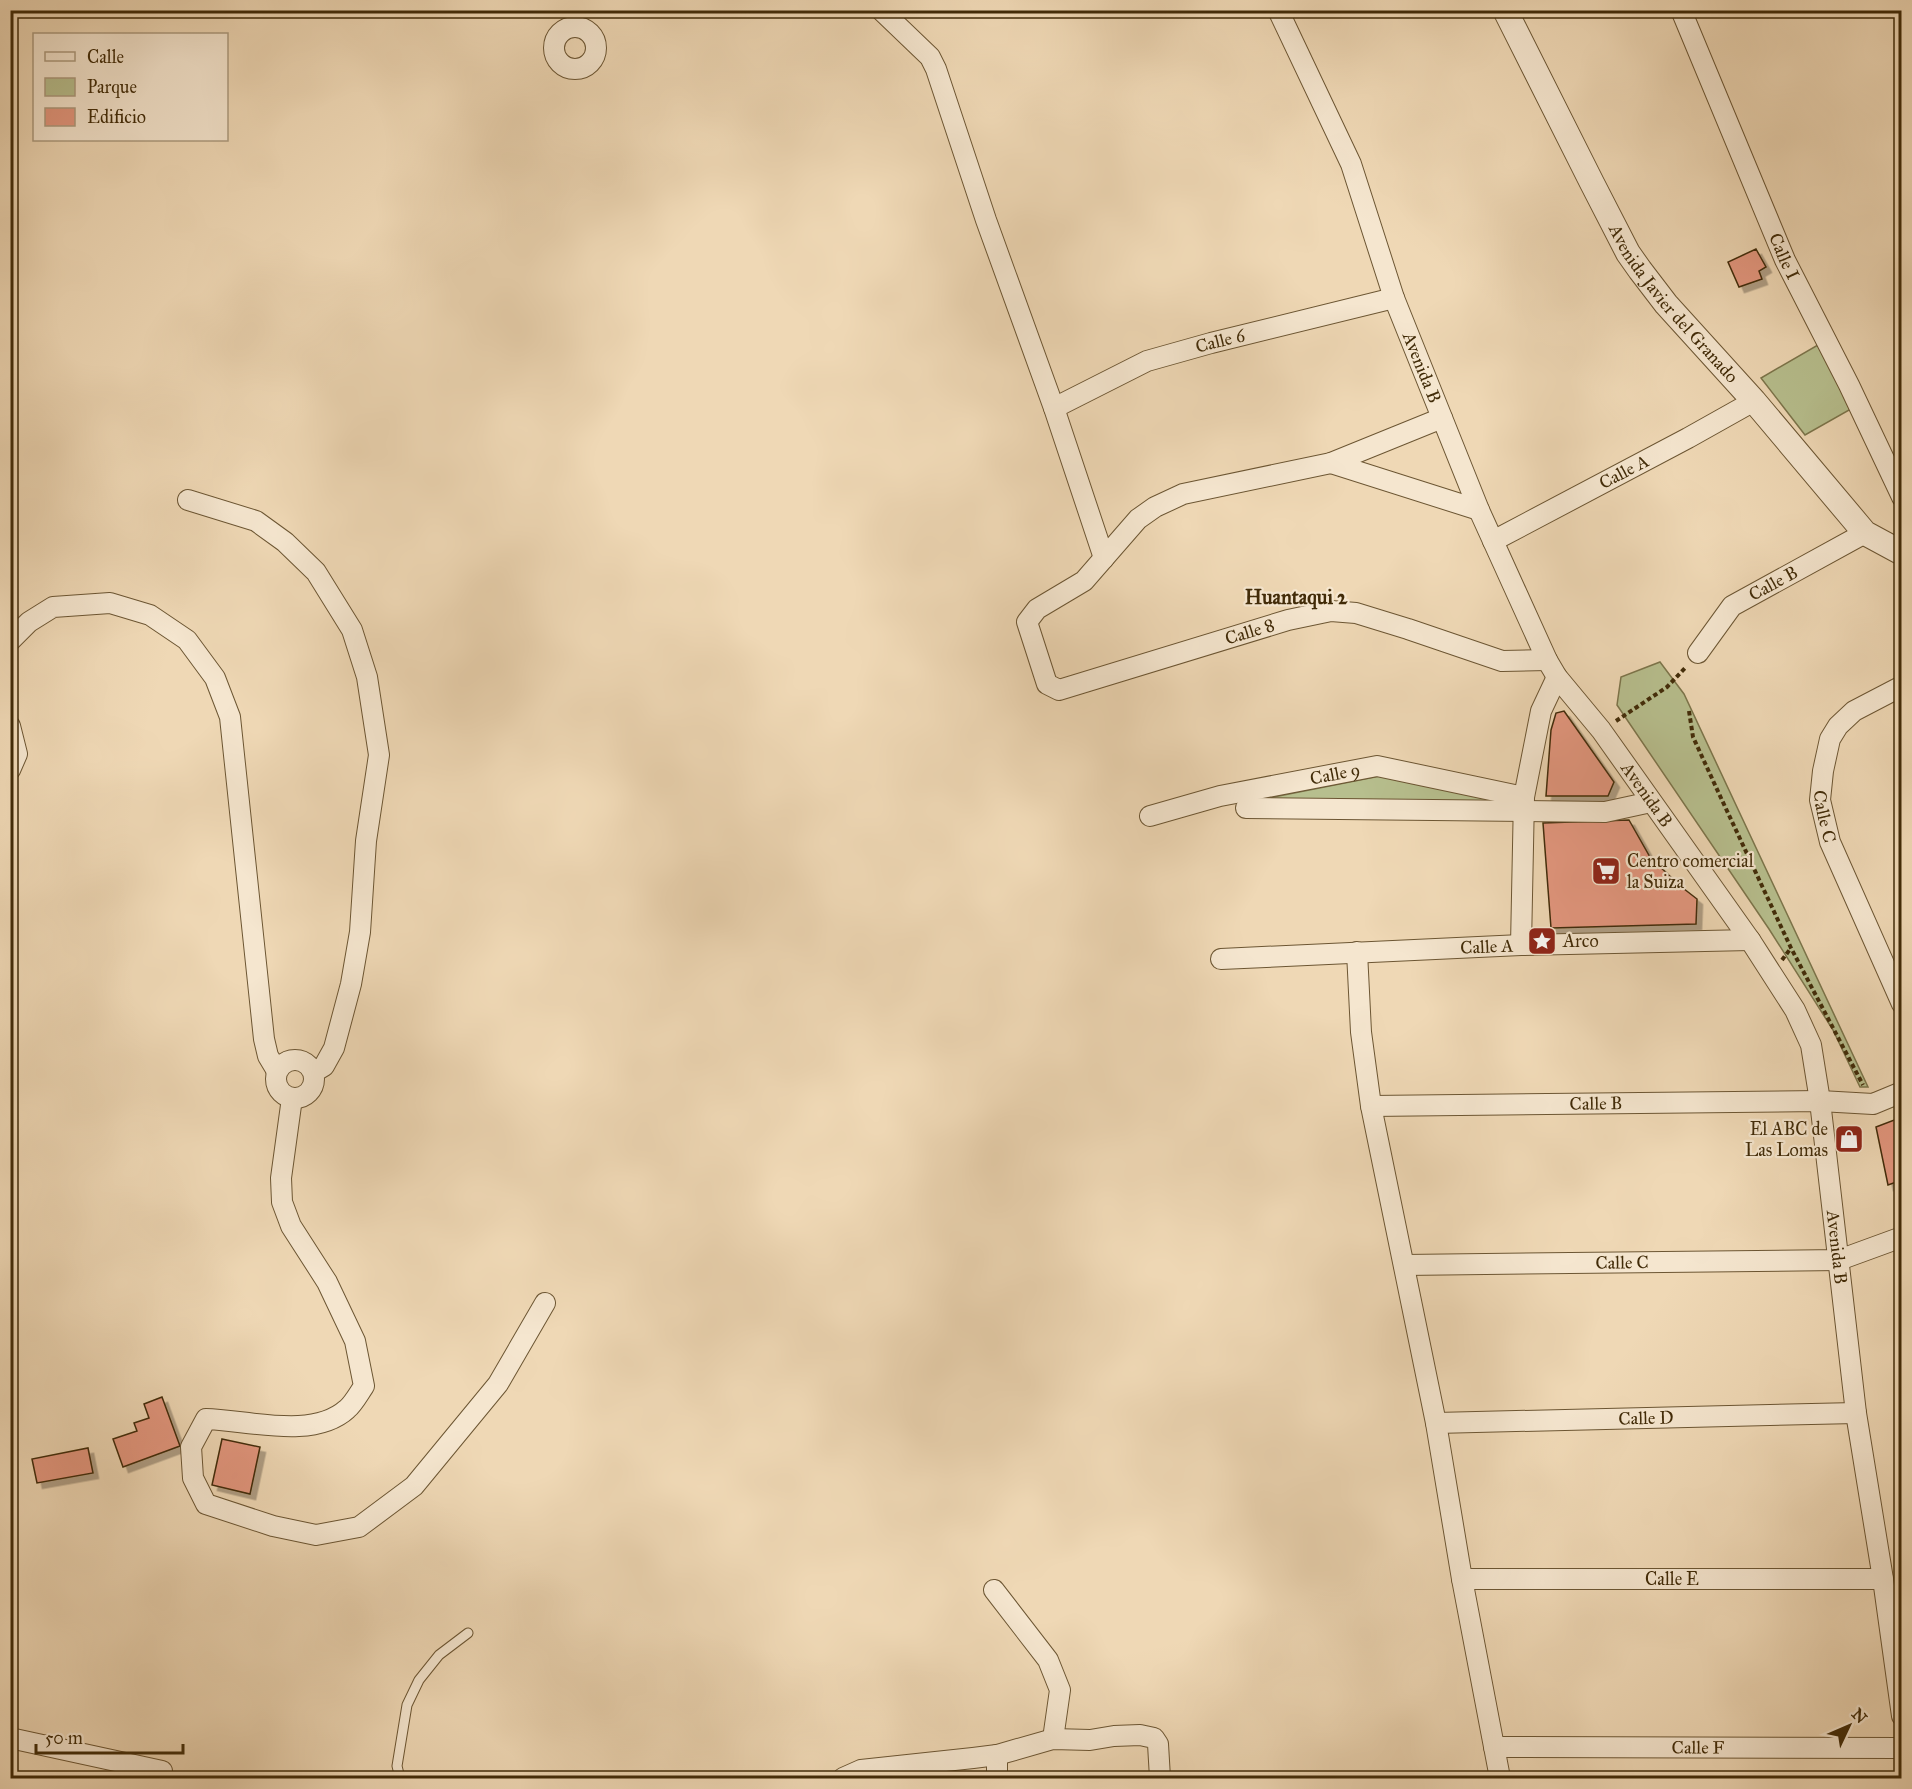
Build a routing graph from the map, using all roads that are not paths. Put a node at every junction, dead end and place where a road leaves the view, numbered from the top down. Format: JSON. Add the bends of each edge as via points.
{"nodes":[{"id":1,"x":881,"y":10,"type":"edge"},
{"id":2,"x":1278,"y":10,"type":"edge"},
{"id":3,"x":1505,"y":10,"type":"edge"},
{"id":4,"x":1681,"y":10,"type":"edge"},
{"id":5,"x":1394,"y":298,"type":"junction"},
{"id":6,"x":1754,"y":401,"type":"junction"},
{"id":7,"x":1054,"y":408,"type":"junction"},
{"id":8,"x":1442,"y":418,"type":"junction"},
{"id":9,"x":1331,"y":463,"type":"junction"},
{"id":10,"x":1902,"y":497,"type":"edge"},
{"id":11,"x":188,"y":500,"type":"dead end"},
{"id":12,"x":1479,"y":510,"type":"junction"},
{"id":13,"x":1865,"y":533,"type":"junction"},
{"id":14,"x":1493,"y":541,"type":"junction"},
{"id":15,"x":1902,"y":553,"type":"edge"},
{"id":16,"x":1104,"y":558,"type":"junction"},
{"id":17,"x":10,"y":641,"type":"edge"},
{"id":18,"x":1698,"y":653,"type":"road end"},
{"id":19,"x":1552,"y":668,"type":"junction"},
{"id":20,"x":1902,"y":687,"type":"edge"},
{"id":21,"x":10,"y":726,"type":"edge"},
{"id":22,"x":10,"y":770,"type":"edge"},
{"id":23,"x":1651,"y":802,"type":"junction"},
{"id":24,"x":1524,"y":804,"type":"junction"},
{"id":25,"x":1246,"y":808,"type":"dead end"},
{"id":26,"x":1150,"y":816,"type":"dead end"},
{"id":27,"x":1750,"y":940,"type":"junction"},
{"id":28,"x":1521,"y":945,"type":"junction"},
{"id":29,"x":1357,"y":952,"type":"junction"},
{"id":30,"x":1221,"y":959,"type":"dead end"},
{"id":31,"x":1902,"y":1004,"type":"edge"},
{"id":32,"x":277,"y":1071,"type":"junction"},
{"id":33,"x":314,"y":1072,"type":"junction"},
{"id":34,"x":1902,"y":1092,"type":"edge"},
{"id":35,"x":291,"y":1098,"type":"junction"},
{"id":36,"x":1820,"y":1101,"type":"junction"},
{"id":37,"x":1371,"y":1107,"type":"junction"},
{"id":38,"x":1902,"y":1237,"type":"edge"},
{"id":39,"x":1839,"y":1260,"type":"junction"},
{"id":40,"x":1404,"y":1264,"type":"junction"},
{"id":41,"x":546,"y":1303,"type":"dead end"},
{"id":42,"x":1856,"y":1413,"type":"junction"},
{"id":43,"x":1436,"y":1423,"type":"junction"},
{"id":44,"x":1462,"y":1579,"type":"junction"},
{"id":45,"x":1883,"y":1579,"type":"junction"},
{"id":46,"x":994,"y":1590,"type":"dead end"},
{"id":47,"x":468,"y":1632,"type":"dead end"},
{"id":48,"x":1902,"y":1716,"type":"edge"},
{"id":49,"x":10,"y":1738,"type":"edge"},
{"id":50,"x":1053,"y":1739,"type":"junction"},
{"id":51,"x":1494,"y":1747,"type":"junction"},
{"id":52,"x":1902,"y":1749,"type":"edge"},
{"id":53,"x":997,"y":1755,"type":"junction"},
{"id":54,"x":162,"y":1771,"type":"dead end"},
{"id":55,"x":400,"y":1779,"type":"edge"},
{"id":56,"x":843,"y":1779,"type":"edge"},
{"id":57,"x":997,"y":1779,"type":"edge"},
{"id":58,"x":1160,"y":1779,"type":"edge"},
{"id":59,"x":1500,"y":1779,"type":"edge"}],
"edges":[{"from":1,"to":7,"type":"street","via":[[930,57],[936,69]]},
{"from":2,"to":5,"type":"street","name":"Avenida B","via":[[1351,164]]},
{"from":3,"to":6,"type":"street","name":"Avenida Javier del Granado","via":[[1628,253],[1666,304]]},
{"from":4,"to":10,"type":"street","name":"Calle I","via":[[1785,260]]},
{"from":5,"to":7,"type":"street","name":"Calle 6","via":[[1147,361]]},
{"from":5,"to":8,"type":"street","name":"Avenida B"},
{"from":6,"to":13,"type":"street","name":"Avenida Javier del Granado"},
{"from":6,"to":14,"type":"street","name":"Calle A"},
{"from":7,"to":16,"type":"street"},
{"from":8,"to":9,"type":"street"},
{"from":8,"to":12,"type":"street","name":"Avenida B"},
{"from":9,"to":12,"type":"street"},
{"from":9,"to":16,"type":"street","via":[[1183,494],[1138,519]]},
{"from":11,"to":33,"type":"street","via":[[256,520],[316,572],[352,630],[367,677],[379,755],[366,841],[360,932],[334,1048],[324,1066]]},
{"from":12,"to":14,"type":"street","name":"Avenida B"},
{"from":13,"to":15,"type":"street","name":"Avenida Javier del Granado"},
{"from":13,"to":18,"type":"street","name":"Calle B","via":[[1732,606]]},
{"from":14,"to":19,"type":"street","name":"Avenida B"},
{"from":16,"to":19,"type":"street","name":"Calle 8","via":[[1084,581],[1037,609],[1027,622],[1047,684],[1059,690],[1288,620],[1331,611],[1366,616],[1502,661]]},
{"from":17,"to":32,"type":"street","via":[[29,622],[53,607],[110,603],[150,615],[187,640],[215,678],[230,717],[264,1039]]},
{"from":19,"to":23,"type":"street","name":"Avenida B"},
{"from":19,"to":24,"type":"street"},
{"from":20,"to":31,"type":"street","name":"Calle C","via":[[1854,711],[1838,726],[1830,740],[1820,800],[1830,842]]},
{"from":21,"to":22,"type":"street","via":[[17,754]]},
{"from":23,"to":24,"type":"street","via":[[1605,812]]},
{"from":23,"to":27,"type":"street","name":"Avenida B"},
{"from":24,"to":25,"type":"street"},
{"from":24,"to":26,"type":"street","name":"Calle 9","via":[[1377,766],[1220,796]]},
{"from":24,"to":28,"type":"street"},
{"from":27,"to":28,"type":"street","name":"Calle A"},
{"from":27,"to":36,"type":"street","name":"Avenida B","via":[[1795,1010],[1811,1045]]},
{"from":28,"to":29,"type":"street","name":"Calle A"},
{"from":29,"to":30,"type":"street","name":"Calle A"},
{"from":29,"to":37,"type":"street","via":[[1361,1032]]},
{"from":32,"to":33,"type":"street","via":[[292,1059],[305,1062]]},
{"from":32,"to":35,"type":"street","via":[[280,1091]]},
{"from":33,"to":35,"type":"street","via":[[310,1091]]},
{"from":34,"to":36,"type":"street","name":"Calle B","via":[[1874,1104]]},
{"from":35,"to":41,"type":"street","via":[[280,1178],[282,1202],[291,1226],[327,1282],[351,1332],[364,1386],[347,1409],[328,1421],[290,1427],[206,1419],[191,1447],[193,1478],[206,1504],[273,1526],[316,1535],[359,1527],[414,1486],[498,1384]]},
{"from":36,"to":37,"type":"street","name":"Calle B"},
{"from":36,"to":39,"type":"street","name":"Avenida B"},
{"from":37,"to":40,"type":"street"},
{"from":38,"to":39,"type":"street","name":"Calle C"},
{"from":39,"to":40,"type":"street","name":"Calle C"},
{"from":39,"to":42,"type":"street","name":"Avenida B"},
{"from":40,"to":43,"type":"street"},
{"from":42,"to":43,"type":"street","name":"Calle D"},
{"from":42,"to":45,"type":"street","name":"Avenida B"},
{"from":43,"to":44,"type":"street"},
{"from":44,"to":45,"type":"street","name":"Calle E"},
{"from":44,"to":51,"type":"street"},
{"from":45,"to":48,"type":"street","name":"Avenida B"},
{"from":46,"to":50,"type":"street","via":[[1048,1660],[1060,1690]]},
{"from":47,"to":55,"type":"lane","via":[[439,1655],[419,1680],[407,1706],[397,1767]]},
{"from":49,"to":54,"type":"street"},
{"from":50,"to":53,"type":"street"},
{"from":50,"to":58,"type":"street","via":[[1140,1735],[1154,1738],[1158,1744]]},
{"from":51,"to":52,"type":"street","name":"Calle F"},
{"from":51,"to":59,"type":"street"},
{"from":53,"to":56,"type":"street","via":[[861,1770]]},
{"from":53,"to":57,"type":"street"}]}
